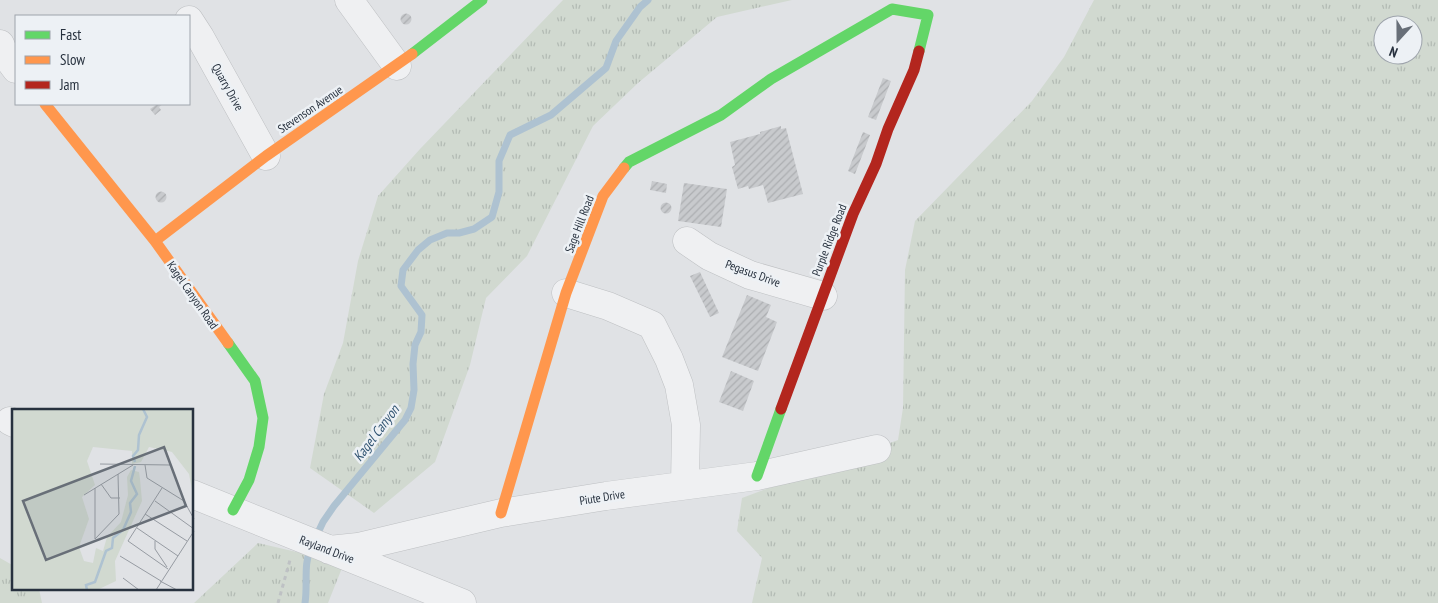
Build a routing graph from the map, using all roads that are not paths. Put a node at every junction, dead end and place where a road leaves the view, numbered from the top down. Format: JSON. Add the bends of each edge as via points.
{"nodes":[{"id":1,"x":175,"y":0,"type":"edge"},
{"id":2,"x":349,"y":0,"type":"edge"},
{"id":3,"x":482,"y":0,"type":"edge"},
{"id":4,"x":185,"y":15,"type":"edge"},
{"id":5,"x":928,"y":15,"type":"joint"},
{"id":6,"x":190,"y":22,"type":"edge"},
{"id":7,"x":0,"y":44,"type":"edge"},
{"id":8,"x":397,"y":66,"type":"junction"},
{"id":9,"x":15,"y":68,"type":"edge"},
{"id":10,"x":45,"y":105,"type":"edge"},
{"id":11,"x":266,"y":156,"type":"junction"},
{"id":12,"x":155,"y":241,"type":"junction"},
{"id":13,"x":687,"y":242,"type":"dead end"},
{"id":14,"x":566,"y":293,"type":"junction"},
{"id":15,"x":823,"y":296,"type":"junction"},
{"id":16,"x":877,"y":449,"type":"dead end"},
{"id":17,"x":757,"y":476,"type":"junction"},
{"id":18,"x":685,"y":485,"type":"junction"},
{"id":19,"x":194,"y":495,"type":"edge"},
{"id":20,"x":233,"y":510,"type":"junction"},
{"id":21,"x":501,"y":514,"type":"junction"},
{"id":22,"x":328,"y":549,"type":"junction"},
{"id":23,"x":462,"y":603,"type":"edge"}],
"edges":[{"from":1,"to":4,"type":"street"},
{"from":2,"to":8,"type":"street"},
{"from":3,"to":8,"type":"street","name":"Stevenson Avenue"},
{"from":5,"to":14,"type":"street","name":"Sage Hill Road","via":[[892,9],[771,79],[721,114],[629,162],[603,196]]},
{"from":5,"to":15,"type":"street","name":"Purple Ridge Road","via":[[914,70],[853,214]]},
{"from":6,"to":11,"type":"street","name":"Quarry Drive"},
{"from":7,"to":9,"type":"street"},
{"from":8,"to":11,"type":"street","name":"Stevenson Avenue"},
{"from":10,"to":12,"type":"street","name":"Kagel Canyon Road"},
{"from":11,"to":12,"type":"street","name":"Stevenson Avenue"},
{"from":12,"to":20,"type":"street","name":"Kagel Canyon Road","via":[[255,381],[263,418],[259,447],[249,480]]},
{"from":13,"to":15,"type":"street","name":"Pegasus Drive","via":[[750,275]]},
{"from":14,"to":18,"type":"street","via":[[652,325],[679,385],[686,425]]},
{"from":14,"to":21,"type":"street","name":"Sage Hill Road"},
{"from":15,"to":17,"type":"street","name":"Purple Ridge Road"},
{"from":16,"to":17,"type":"street","name":"Piute Drive"},
{"from":17,"to":18,"type":"street","name":"Piute Drive"},
{"from":18,"to":21,"type":"street","name":"Piute Drive"},
{"from":19,"to":20,"type":"street","name":"Rayland Drive"},
{"from":20,"to":22,"type":"street","name":"Rayland Drive"},
{"from":21,"to":22,"type":"street","name":"Piute Drive","via":[[358,547]]},
{"from":22,"to":23,"type":"street","name":"Rayland Drive"}]}
